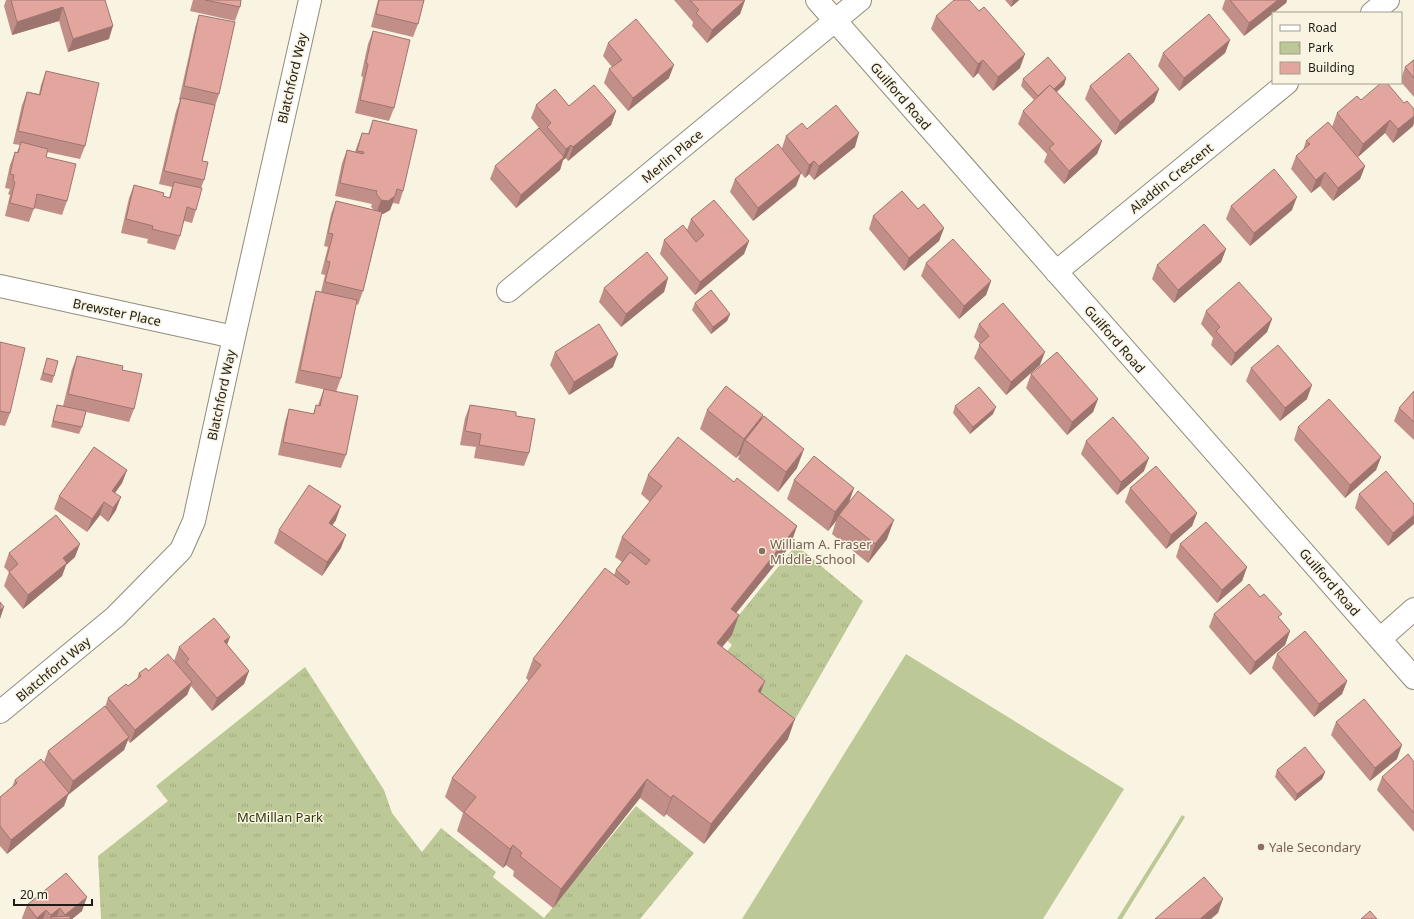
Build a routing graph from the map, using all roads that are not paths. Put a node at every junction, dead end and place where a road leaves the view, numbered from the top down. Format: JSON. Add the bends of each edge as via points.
{"nodes":[{"id":1,"x":310,"y":0,"type":"edge"},
{"id":2,"x":817,"y":0,"type":"edge"},
{"id":3,"x":860,"y":0,"type":"edge"},
{"id":4,"x":1388,"y":0,"type":"edge"},
{"id":5,"x":1373,"y":12,"type":"edge"},
{"id":6,"x":835,"y":21,"type":"junction"},
{"id":7,"x":1286,"y":84,"type":"edge"},
{"id":8,"x":1056,"y":272,"type":"junction"},
{"id":9,"x":0,"y":286,"type":"edge"},
{"id":10,"x":508,"y":291,"type":"dead end"},
{"id":11,"x":234,"y":337,"type":"junction"},
{"id":12,"x":1414,"y":610,"type":"edge"},
{"id":13,"x":1380,"y":639,"type":"junction"},
{"id":14,"x":1414,"y":678,"type":"edge"},
{"id":15,"x":0,"y":712,"type":"edge"}],
"edges":[{"from":1,"to":11,"type":"street","name":"Blatchford Way"},
{"from":2,"to":6,"type":"street","name":"Guilford Road"},
{"from":3,"to":6,"type":"street","name":"Merlin Place"},
{"from":4,"to":5,"type":"street"},
{"from":6,"to":8,"type":"street","name":"Guilford Road"},
{"from":6,"to":10,"type":"street","name":"Merlin Place"},
{"from":7,"to":8,"type":"street","name":"Aladdin Crescent"},
{"from":8,"to":13,"type":"street","name":"Guilford Road"},
{"from":9,"to":11,"type":"street","name":"Brewster Place"},
{"from":11,"to":15,"type":"street","name":"Blatchford Way","via":[[194,521],[181,550],[115,617]]},
{"from":12,"to":13,"type":"street"},
{"from":13,"to":14,"type":"street","name":"Guilford Road"}]}
